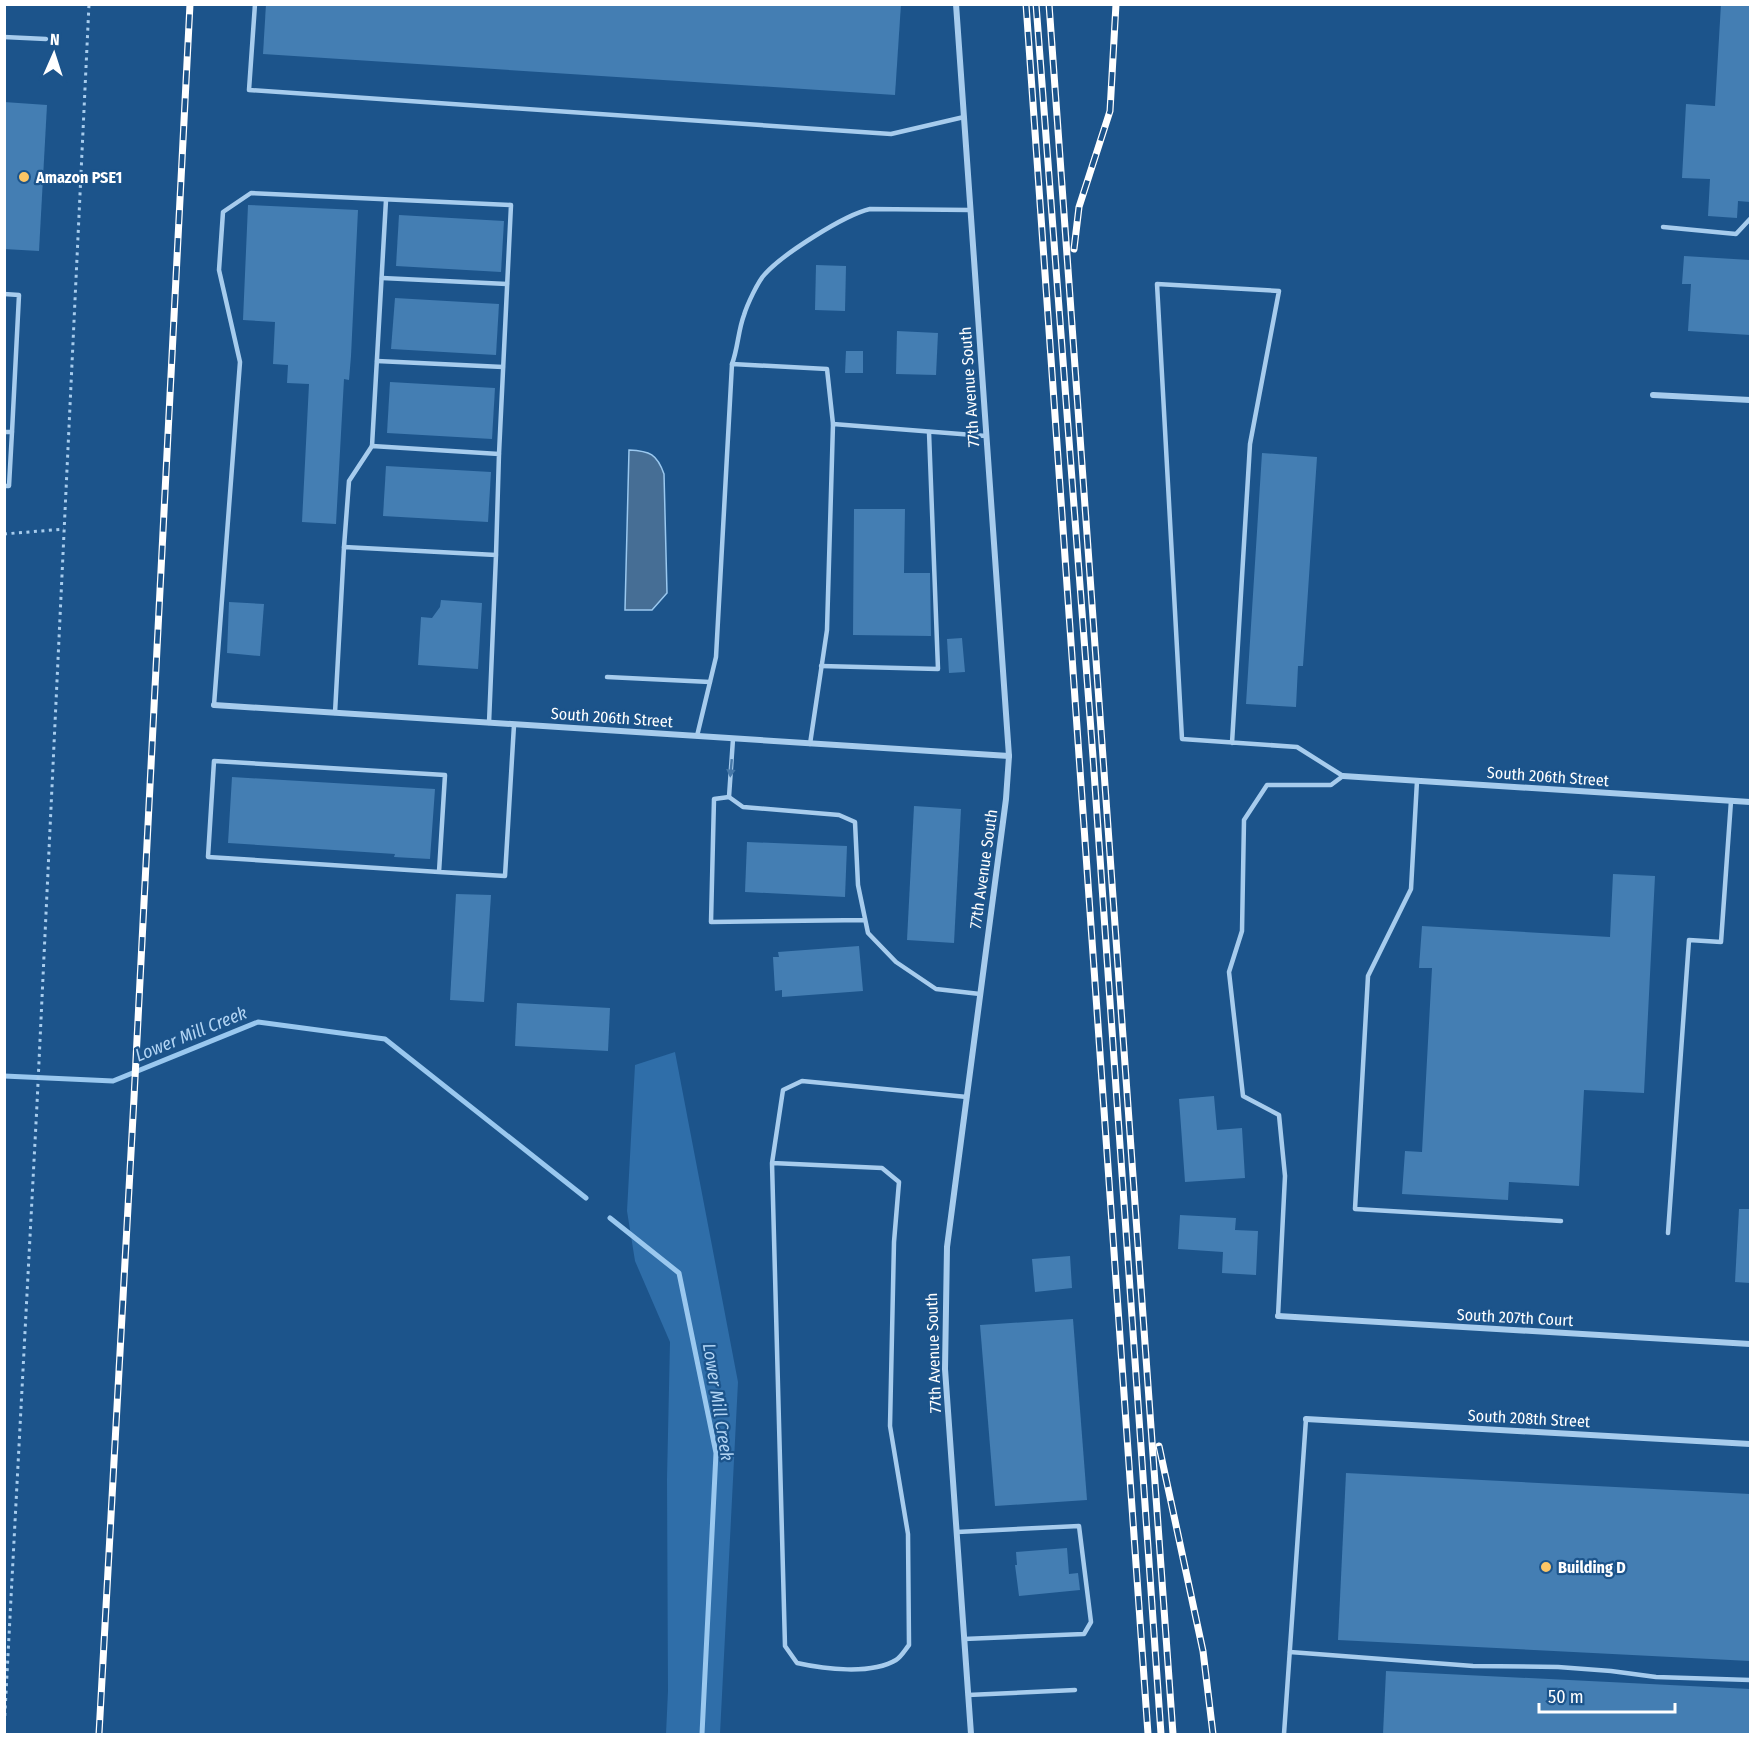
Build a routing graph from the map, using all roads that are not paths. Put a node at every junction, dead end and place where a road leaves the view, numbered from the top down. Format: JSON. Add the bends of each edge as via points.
{"nodes":[{"id":1,"x":255,"y":4,"type":"edge"},
{"id":2,"x":956,"y":4,"type":"edge"},
{"id":3,"x":4,"y":37,"type":"edge"},
{"id":4,"x":46,"y":39,"type":"dead end"},
{"id":5,"x":964,"y":117,"type":"junction"},
{"id":6,"x":386,"y":200,"type":"junction"},
{"id":7,"x":970,"y":210,"type":"junction"},
{"id":8,"x":1750,"y":219,"type":"edge"},
{"id":9,"x":1663,"y":227,"type":"dead end"},
{"id":10,"x":382,"y":278,"type":"junction"},
{"id":11,"x":507,"y":284,"type":"junction"},
{"id":12,"x":4,"y":294,"type":"edge"},
{"id":13,"x":377,"y":361,"type":"junction"},
{"id":14,"x":732,"y":364,"type":"junction"},
{"id":15,"x":503,"y":367,"type":"junction"},
{"id":16,"x":1653,"y":395,"type":"dead end"},
{"id":17,"x":1750,"y":400,"type":"edge"},
{"id":18,"x":833,"y":424,"type":"junction"},
{"id":19,"x":4,"y":432,"type":"edge"},
{"id":20,"x":12,"y":432,"type":"junction"},
{"id":21,"x":929,"y":432,"type":"junction"},
{"id":22,"x":986,"y":436,"type":"junction"},
{"id":23,"x":372,"y":446,"type":"junction"},
{"id":24,"x":499,"y":454,"type":"junction"},
{"id":25,"x":4,"y":486,"type":"edge"},
{"id":26,"x":344,"y":547,"type":"junction"},
{"id":27,"x":496,"y":555,"type":"junction"},
{"id":28,"x":820,"y":666,"type":"junction"},
{"id":29,"x":607,"y":676,"type":"dead end"},
{"id":30,"x":710,"y":682,"type":"junction"},
{"id":31,"x":214,"y":705,"type":"joint"},
{"id":32,"x":335,"y":713,"type":"junction"},
{"id":33,"x":489,"y":723,"type":"junction"},
{"id":34,"x":514,"y":724,"type":"junction"},
{"id":35,"x":697,"y":736,"type":"junction"},
{"id":36,"x":733,"y":739,"type":"junction"},
{"id":37,"x":1232,"y":743,"type":"junction"},
{"id":38,"x":810,"y":744,"type":"junction"},
{"id":39,"x":1008,"y":756,"type":"junction"},
{"id":40,"x":1343,"y":776,"type":"junction"},
{"id":41,"x":1417,"y":781,"type":"junction"},
{"id":42,"x":729,"y":797,"type":"junction"},
{"id":43,"x":1731,"y":801,"type":"junction"},
{"id":44,"x":1750,"y":802,"type":"edge"},
{"id":45,"x":439,"y":872,"type":"junction"},
{"id":46,"x":865,"y":920,"type":"junction"},
{"id":47,"x":980,"y":994,"type":"junction"},
{"id":48,"x":967,"y":1097,"type":"junction"},
{"id":49,"x":772,"y":1163,"type":"junction"},
{"id":50,"x":1561,"y":1221,"type":"dead end"},
{"id":51,"x":1668,"y":1233,"type":"dead end"},
{"id":52,"x":1278,"y":1316,"type":"joint"},
{"id":53,"x":1750,"y":1344,"type":"edge"},
{"id":54,"x":1306,"y":1419,"type":"joint"},
{"id":55,"x":1750,"y":1443,"type":"edge"},
{"id":56,"x":957,"y":1532,"type":"junction"},
{"id":57,"x":964,"y":1639,"type":"junction"},
{"id":58,"x":1290,"y":1652,"type":"junction"},
{"id":59,"x":1750,"y":1680,"type":"edge"},
{"id":60,"x":1075,"y":1690,"type":"dead end"},
{"id":61,"x":968,"y":1695,"type":"junction"},
{"id":62,"x":971,"y":1734,"type":"edge"},
{"id":63,"x":1284,"y":1734,"type":"edge"}],
"edges":[{"from":1,"to":5,"type":"lane","via":[[249,90],[891,134]]},
{"from":2,"to":5,"type":"street","name":"77th Avenue South"},
{"from":3,"to":4,"type":"lane"},
{"from":5,"to":7,"type":"street","name":"77th Avenue South"},
{"from":6,"to":10,"type":"lane"},
{"from":6,"to":11,"type":"lane","via":[[511,206]]},
{"from":6,"to":31,"type":"lane","via":[[251,193],[223,212],[219,270],[240,362]]},
{"from":7,"to":14,"type":"lane","via":[[855,212],[784,256],[763,275],[744,315]]},
{"from":7,"to":22,"type":"street","name":"77th Avenue South"},
{"from":8,"to":9,"type":"lane","via":[[1736,234]]},
{"from":10,"to":11,"type":"lane"},
{"from":10,"to":13,"type":"lane"},
{"from":11,"to":15,"type":"lane"},
{"from":12,"to":20,"type":"lane","via":[[19,295]]},
{"from":13,"to":15,"type":"lane"},
{"from":13,"to":23,"type":"lane"},
{"from":14,"to":18,"type":"lane","via":[[827,369]]},
{"from":14,"to":30,"type":"lane","via":[[716,657]]},
{"from":15,"to":24,"type":"lane"},
{"from":16,"to":17,"type":"street"},
{"from":18,"to":21,"type":"lane"},
{"from":18,"to":28,"type":"lane","via":[[827,630]]},
{"from":19,"to":20,"type":"lane"},
{"from":20,"to":25,"type":"lane","via":[[9,486]]},
{"from":21,"to":22,"type":"lane"},
{"from":21,"to":28,"type":"lane","via":[[938,669]]},
{"from":22,"to":39,"type":"street","name":"77th Avenue South"},
{"from":23,"to":24,"type":"lane"},
{"from":23,"to":26,"type":"lane","via":[[350,481]]},
{"from":24,"to":27,"type":"lane"},
{"from":26,"to":27,"type":"lane"},
{"from":26,"to":32,"type":"lane"},
{"from":27,"to":33,"type":"lane"},
{"from":28,"to":38,"type":"lane"},
{"from":29,"to":30,"type":"lane"},
{"from":30,"to":35,"type":"lane"},
{"from":31,"to":32,"type":"street","name":"South 206th Street"},
{"from":32,"to":33,"type":"street","name":"South 206th Street"},
{"from":33,"to":34,"type":"street","name":"South 206th Street"},
{"from":34,"to":35,"type":"street","name":"South 206th Street"},
{"from":34,"to":45,"type":"lane","via":[[505,876]]},
{"from":35,"to":36,"type":"street","name":"South 206th Street"},
{"from":36,"to":38,"type":"street","name":"South 206th Street"},
{"from":36,"to":42,"type":"lane","one_way":true},
{"from":37,"to":37,"type":"lane","via":[[1182,739],[1157,284],[1280,291],[1250,444]]},
{"from":37,"to":40,"type":"lane","via":[[1297,747]]},
{"from":38,"to":39,"type":"street","name":"South 206th Street"},
{"from":39,"to":47,"type":"street","name":"77th Avenue South","via":[[1006,799]]},
{"from":40,"to":41,"type":"street","name":"South 206th Street"},
{"from":40,"to":52,"type":"lane","via":[[1331,785],[1267,785],[1244,820],[1242,931],[1229,972],[1243,1096],[1279,1115],[1285,1176]]},
{"from":41,"to":43,"type":"street","name":"South 206th Street"},
{"from":41,"to":50,"type":"lane","via":[[1411,889],[1368,976],[1355,1209]]},
{"from":42,"to":46,"type":"lane","via":[[743,807],[839,815],[855,822],[858,885]]},
{"from":42,"to":46,"type":"lane","via":[[714,800],[711,922]]},
{"from":43,"to":44,"type":"street","name":"South 206th Street"},
{"from":43,"to":51,"type":"lane","via":[[1721,942],[1689,940]]},
{"from":45,"to":45,"type":"lane","via":[[446,775],[214,761],[208,857]]},
{"from":46,"to":47,"type":"lane","via":[[868,933],[896,962],[936,989]]},
{"from":47,"to":48,"type":"street","name":"77th Avenue South"},
{"from":48,"to":49,"type":"lane","via":[[802,1081],[783,1090]]},
{"from":48,"to":56,"type":"street","name":"77th Avenue South","via":[[947,1247],[945,1295],[945,1369]]},
{"from":49,"to":49,"type":"lane","via":[[785,1646],[796,1663],[822,1669],[872,1668],[897,1659],[909,1646],[908,1534],[890,1426],[899,1182],[882,1168]]},
{"from":52,"to":53,"type":"street","name":"South 207th Court"},
{"from":54,"to":55,"type":"street","name":"South 208th Street"},
{"from":54,"to":58,"type":"lane"},
{"from":56,"to":57,"type":"street","name":"77th Avenue South"},
{"from":56,"to":57,"type":"lane","via":[[1078,1526],[1091,1622],[1084,1634]]},
{"from":57,"to":61,"type":"street","name":"77th Avenue South"},
{"from":58,"to":59,"type":"lane"},
{"from":58,"to":63,"type":"lane"},
{"from":60,"to":61,"type":"lane"},
{"from":61,"to":62,"type":"street","name":"77th Avenue South"}]}
